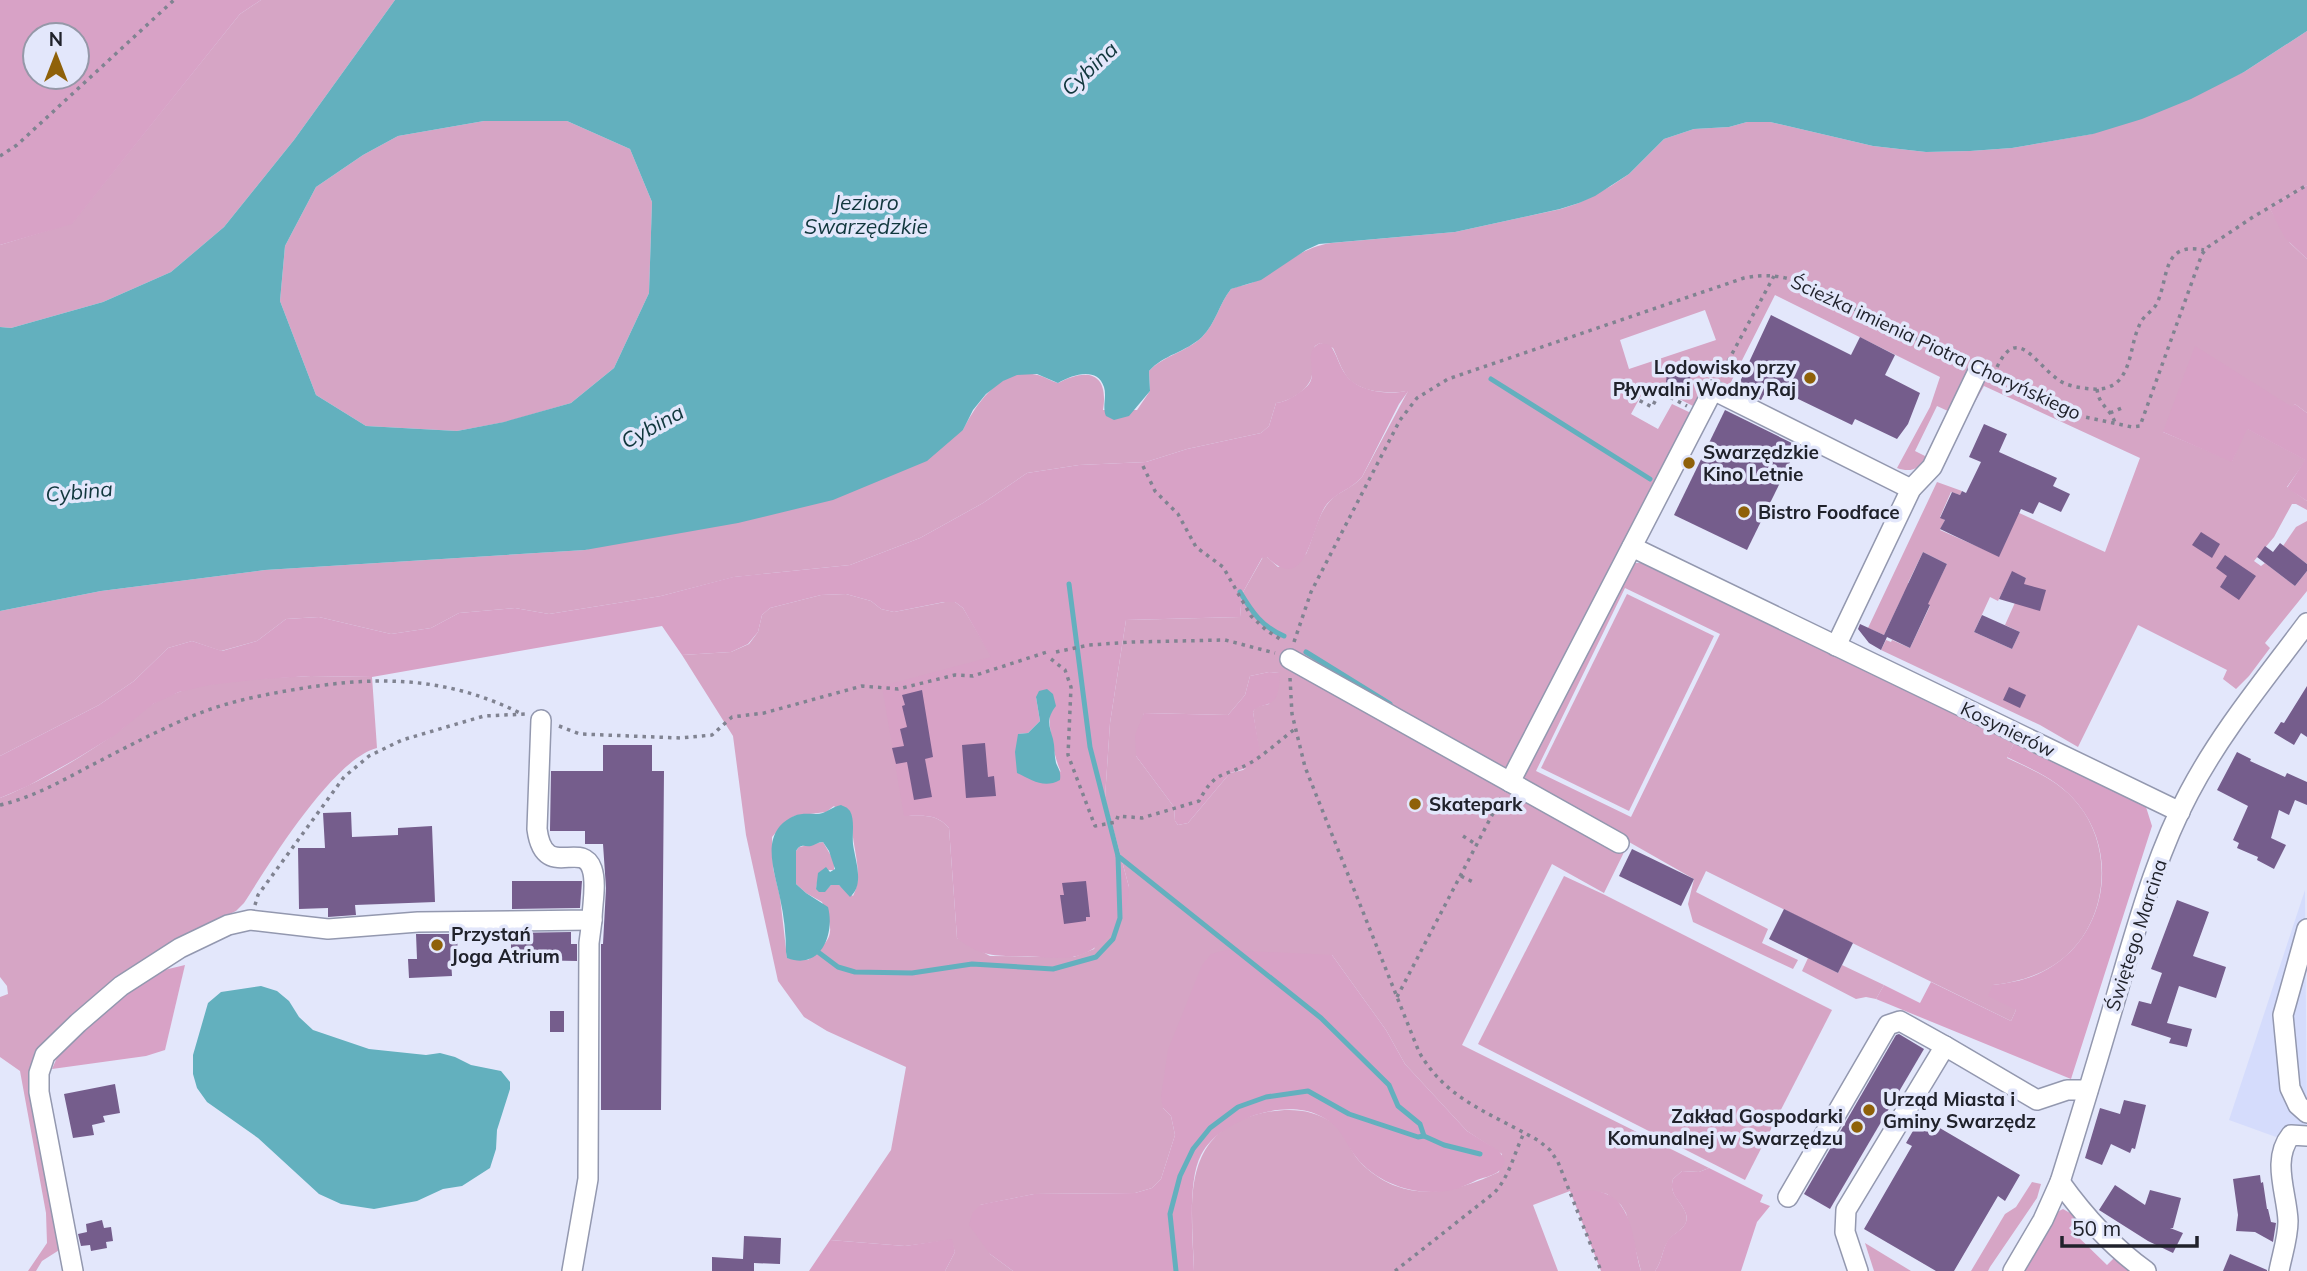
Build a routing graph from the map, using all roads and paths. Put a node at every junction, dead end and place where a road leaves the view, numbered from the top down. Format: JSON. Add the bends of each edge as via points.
{"nodes":[{"id":1,"x":174,"y":0,"type":"edge"},
{"id":2,"x":0,"y":156,"type":"edge"},
{"id":3,"x":2307,"y":185,"type":"edge"},
{"id":4,"x":2204,"y":250,"type":"junction"},
{"id":5,"x":1774,"y":276,"type":"junction"},
{"id":6,"x":1986,"y":372,"type":"junction"},
{"id":7,"x":1617,"y":389,"type":"dead end"},
{"id":8,"x":2097,"y":389,"type":"junction"},
{"id":9,"x":1713,"y":390,"type":"junction"},
{"id":10,"x":2124,"y":407,"type":"dead end"},
{"id":11,"x":1701,"y":413,"type":"junction"},
{"id":12,"x":2110,"y":414,"type":"junction"},
{"id":13,"x":2115,"y":423,"type":"junction"},
{"id":14,"x":1143,"y":466,"type":"dead end"},
{"id":15,"x":1911,"y":489,"type":"junction"},
{"id":16,"x":1632,"y":547,"type":"junction"},
{"id":17,"x":2307,"y":623,"type":"edge"},
{"id":18,"x":1836,"y":646,"type":"junction"},
{"id":19,"x":1047,"y":652,"type":"dead end"},
{"id":20,"x":1056,"y":652,"type":"dead end"},
{"id":21,"x":1292,"y":653,"type":"junction"},
{"id":22,"x":1051,"y":659,"type":"dead end"},
{"id":23,"x":522,"y":714,"type":"junction"},
{"id":24,"x":541,"y":720,"type":"junction"},
{"id":25,"x":1295,"y":729,"type":"junction"},
{"id":26,"x":1510,"y":782,"type":"junction"},
{"id":27,"x":0,"y":805,"type":"edge"},
{"id":28,"x":2180,"y":811,"type":"junction"},
{"id":29,"x":1463,"y":836,"type":"dead end"},
{"id":30,"x":1619,"y":843,"type":"dead end"},
{"id":31,"x":1477,"y":845,"type":"junction"},
{"id":32,"x":1461,"y":876,"type":"junction"},
{"id":33,"x":1475,"y":883,"type":"dead end"},
{"id":34,"x":250,"y":920,"type":"junction"},
{"id":35,"x":592,"y":920,"type":"junction"},
{"id":36,"x":2307,"y":929,"type":"edge"},
{"id":37,"x":1397,"y":998,"type":"junction"},
{"id":38,"x":1945,"y":1046,"type":"junction"},
{"id":39,"x":2088,"y":1090,"type":"junction"},
{"id":40,"x":2307,"y":1113,"type":"edge"},
{"id":41,"x":1524,"y":1133,"type":"junction"},
{"id":42,"x":2307,"y":1136,"type":"edge"},
{"id":43,"x":2060,"y":1182,"type":"junction"},
{"id":44,"x":1788,"y":1197,"type":"dead end"},
{"id":45,"x":1599,"y":1270,"type":"edge"},
{"id":46,"x":73,"y":1271,"type":"edge"},
{"id":47,"x":572,"y":1271,"type":"edge"},
{"id":48,"x":1395,"y":1271,"type":"edge"},
{"id":49,"x":1858,"y":1271,"type":"edge"},
{"id":50,"x":2013,"y":1271,"type":"edge"},
{"id":51,"x":2146,"y":1271,"type":"edge"},
{"id":52,"x":2279,"y":1271,"type":"edge"}],
"edges":[{"from":1,"to":2,"type":"path"},
{"from":3,"to":4,"type":"path"},
{"from":4,"to":8,"type":"path","via":[[2183,249],[2174,255],[2157,303],[2140,324],[2127,368],[2117,382]]},
{"from":4,"to":13,"type":"path","name":"Ścieżka imienia Piotra Choryńskiego","via":[[2142,423],[2136,427]]},
{"from":5,"to":6,"type":"path","name":"Ścieżka imienia Piotra Choryńskiego","via":[[1801,283]]},
{"from":5,"to":9,"type":"path","name":"Ścieżka imienia Piotra Choryńskiego"},
{"from":5,"to":21,"type":"path","via":[[1744,278],[1436,385],[1417,398],[1399,420],[1311,592]]},
{"from":6,"to":8,"type":"path","via":[[2005,351],[2016,348],[2030,353],[2060,381]]},
{"from":6,"to":13,"type":"path","name":"Ścieżka imienia Piotra Choryńskiego","via":[[2075,414]]},
{"from":6,"to":15,"type":"street","via":[[1932,467]]},
{"from":7,"to":11,"type":"path","via":[[1653,407],[1660,392]]},
{"from":8,"to":12,"type":"path"},
{"from":9,"to":11,"type":"street"},
{"from":9,"to":15,"type":"street"},
{"from":10,"to":12,"type":"path"},
{"from":11,"to":16,"type":"street"},
{"from":12,"to":13,"type":"path"},
{"from":14,"to":21,"type":"path","via":[[1155,491],[1178,514],[1196,547],[1223,567],[1251,616]]},
{"from":15,"to":18,"type":"street"},
{"from":16,"to":18,"type":"street","name":"Kosynierów"},
{"from":16,"to":26,"type":"street"},
{"from":17,"to":28,"type":"street","name":"Świętego Marcina","via":[[2211,753]]},
{"from":18,"to":28,"type":"street","name":"Kosynierów"},
{"from":19,"to":24,"type":"path","via":[[972,676],[955,674],[898,689],[862,686],[764,713],[732,717],[712,735],[580,734]]},
{"from":20,"to":21,"type":"path","via":[[1089,645],[1225,640]]},
{"from":21,"to":25,"type":"path","via":[[1290,692]]},
{"from":21,"to":26,"type":"street"},
{"from":22,"to":25,"type":"path","via":[[1065,670],[1070,687],[1068,755],[1095,826],[1115,822],[1118,816],[1142,818],[1199,801],[1208,783],[1250,763]]},
{"from":23,"to":24,"type":"path"},
{"from":23,"to":27,"type":"path","via":[[489,698],[423,683],[379,680],[320,685],[225,704],[184,719],[45,789]]},
{"from":23,"to":34,"type":"path","via":[[484,716],[402,740],[369,756],[344,777],[258,895]]},
{"from":24,"to":35,"type":"street","via":[[538,843],[550,857],[587,862],[592,870]]},
{"from":25,"to":37,"type":"path","via":[[1305,767]]},
{"from":26,"to":30,"type":"street"},
{"from":26,"to":31,"type":"path"},
{"from":28,"to":39,"type":"street","name":"Świętego Marcina","via":[[2146,900]]},
{"from":29,"to":31,"type":"path"},
{"from":31,"to":32,"type":"path"},
{"from":32,"to":33,"type":"path"},
{"from":32,"to":37,"type":"path"},
{"from":34,"to":35,"type":"street","via":[[328,929],[418,922]]},
{"from":34,"to":46,"type":"street","via":[[214,930],[121,986],[44,1055],[39,1092]]},
{"from":35,"to":47,"type":"street","via":[[587,1179]]},
{"from":36,"to":40,"type":"street","via":[[2283,1016],[2290,1088]]},
{"from":37,"to":41,"type":"path","via":[[1419,1052],[1442,1084]]},
{"from":38,"to":39,"type":"street","via":[[2037,1100],[2067,1090]]},
{"from":38,"to":44,"type":"street","via":[[1907,1023],[1888,1025]]},
{"from":38,"to":49,"type":"street","via":[[1846,1210],[1845,1232]]},
{"from":39,"to":43,"type":"street","name":"Świętego Marcina"},
{"from":41,"to":45,"type":"path","via":[[1559,1162]]},
{"from":41,"to":48,"type":"path","via":[[1507,1177],[1494,1193]]},
{"from":42,"to":52,"type":"street","via":[[2291,1135],[2287,1140],[2281,1170],[2288,1219]]},
{"from":43,"to":50,"type":"street","name":"Świętego Marcina"},
{"from":43,"to":51,"type":"street","via":[[2091,1224]]}]}
